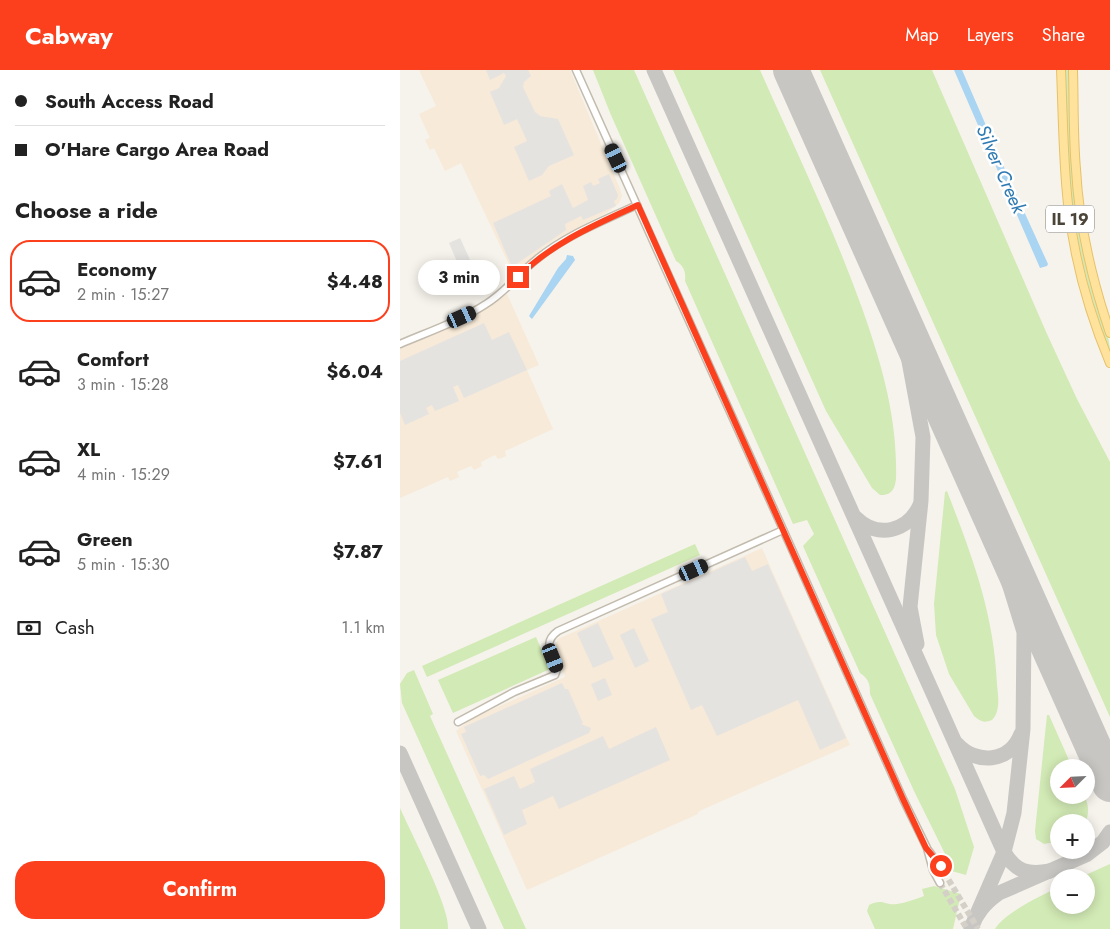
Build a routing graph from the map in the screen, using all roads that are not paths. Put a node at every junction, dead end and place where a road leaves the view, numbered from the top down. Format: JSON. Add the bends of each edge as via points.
{"nodes":[{"id":1,"x":576,"y":70,"type":"edge"},
{"id":2,"x":1061,"y":70,"type":"edge"},
{"id":3,"x":1073,"y":70,"type":"edge"},
{"id":4,"x":638,"y":205,"type":"junction"},
{"id":5,"x":1110,"y":333,"type":"edge"},
{"id":6,"x":400,"y":344,"type":"edge"},
{"id":7,"x":1110,"y":363,"type":"edge"},
{"id":8,"x":783,"y":530,"type":"junction"},
{"id":9,"x":458,"y":722,"type":"dead end"},
{"id":10,"x":926,"y":848,"type":"junction"},
{"id":11,"x":944,"y":872,"type":"tunnel mouth"},
{"id":12,"x":940,"y":883,"type":"tunnel mouth"}],
"edges":[{"from":1,"to":4,"type":"street"},
{"from":2,"to":7,"type":"main road","number":"IL 19","via":[[1065,172],[1074,245],[1090,308]]},
{"from":3,"to":5,"type":"main road","number":"IL 19","via":[[1073,120],[1080,208],[1098,300]]},
{"from":4,"to":6,"type":"street","via":[[550,249],[502,293],[477,310]]},
{"from":4,"to":8,"type":"street"},
{"from":8,"to":9,"type":"street","via":[[558,631],[549,642],[557,667],[555,675],[514,692]]},
{"from":8,"to":10,"type":"street"},
{"from":10,"to":11,"type":"street"},
{"from":10,"to":12,"type":"street"}]}
